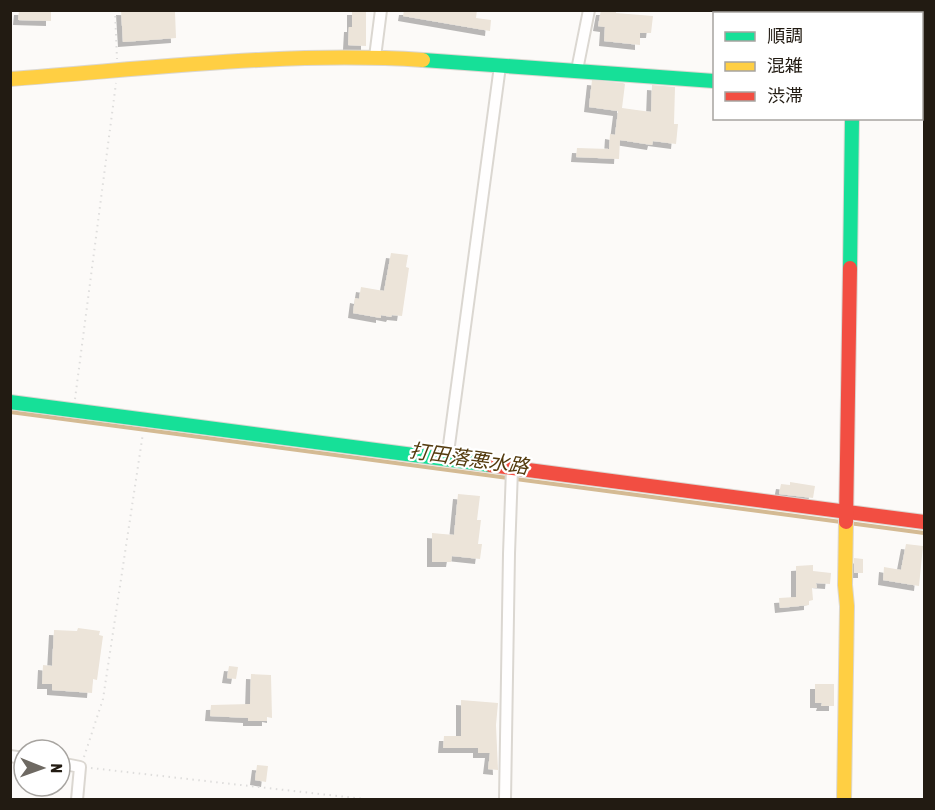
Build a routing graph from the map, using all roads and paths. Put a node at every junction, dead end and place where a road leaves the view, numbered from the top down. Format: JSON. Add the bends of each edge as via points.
{"nodes":[{"id":1,"x":115,"y":10,"type":"edge"},
{"id":2,"x":381,"y":10,"type":"edge"},
{"id":3,"x":589,"y":10,"type":"edge"},
{"id":4,"x":375,"y":57,"type":"junction"},
{"id":5,"x":500,"y":66,"type":"junction"},
{"id":6,"x":577,"y":70,"type":"junction"},
{"id":7,"x":117,"y":72,"type":"junction"},
{"id":8,"x":10,"y":79,"type":"edge"},
{"id":9,"x":713,"y":81,"type":"edge"},
{"id":10,"x":852,"y":120,"type":"edge"},
{"id":11,"x":10,"y":402,"type":"edge"},
{"id":12,"x":73,"y":410,"type":"junction"},
{"id":13,"x":144,"y":421,"type":"junction"},
{"id":14,"x":447,"y":460,"type":"junction"},
{"id":15,"x":512,"y":469,"type":"junction"},
{"id":16,"x":847,"y":512,"type":"junction"},
{"id":17,"x":924,"y":522,"type":"edge"},
{"id":18,"x":72,"y":765,"type":"edge"},
{"id":19,"x":80,"y":767,"type":"junction"},
{"id":20,"x":77,"y":800,"type":"edge"},
{"id":21,"x":373,"y":800,"type":"edge"},
{"id":22,"x":505,"y":800,"type":"edge"},
{"id":23,"x":844,"y":800,"type":"edge"}],
"edges":[{"from":1,"to":7,"type":"path"},
{"from":2,"to":4,"type":"street"},
{"from":3,"to":6,"type":"street"},
{"from":4,"to":5,"type":"street"},
{"from":4,"to":7,"type":"street","via":[[307,57]]},
{"from":5,"to":6,"type":"street"},
{"from":5,"to":14,"type":"street"},
{"from":6,"to":9,"type":"street"},
{"from":7,"to":8,"type":"street"},
{"from":7,"to":12,"type":"path"},
{"from":10,"to":16,"type":"street"},
{"from":11,"to":12,"type":"street"},
{"from":12,"to":13,"type":"street"},
{"from":13,"to":14,"type":"street"},
{"from":13,"to":19,"type":"path","via":[[103,699]]},
{"from":14,"to":15,"type":"street"},
{"from":15,"to":16,"type":"street"},
{"from":15,"to":22,"type":"street"},
{"from":16,"to":17,"type":"street"},
{"from":16,"to":23,"type":"street"},
{"from":18,"to":19,"type":"street"},
{"from":19,"to":20,"type":"street"},
{"from":19,"to":21,"type":"path"}]}
